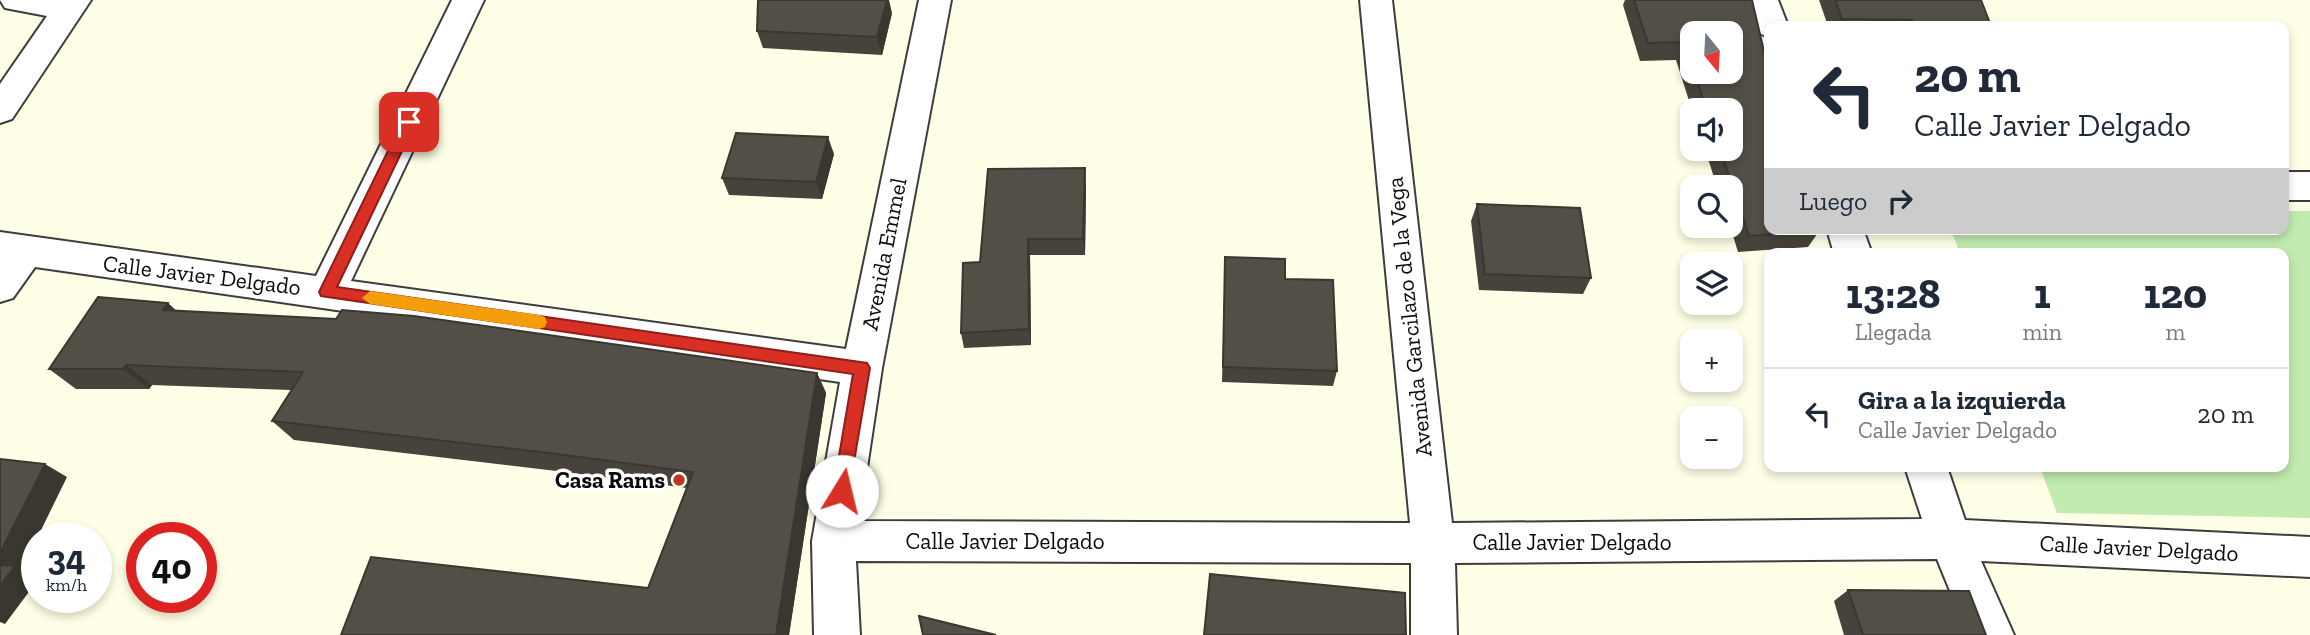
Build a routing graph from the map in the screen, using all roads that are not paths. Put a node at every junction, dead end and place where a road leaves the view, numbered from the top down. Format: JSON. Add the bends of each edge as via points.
{"nodes":[{"id":1,"x":16,"y":0,"type":"edge"},
{"id":2,"x":468,"y":0,"type":"edge"},
{"id":3,"x":934,"y":0,"type":"edge"},
{"id":4,"x":1376,"y":0,"type":"edge"},
{"id":5,"x":1762,"y":0,"type":"edge"},
{"id":6,"x":72,"y":4,"type":"edge"},
{"id":7,"x":1770,"y":21,"type":"edge"},
{"id":8,"x":0,"y":110,"type":"edge"},
{"id":9,"x":2289,"y":186,"type":"edge"},
{"id":10,"x":2310,"y":186,"type":"edge"},
{"id":11,"x":13,"y":250,"type":"edge"},
{"id":12,"x":0,"y":287,"type":"edge"},
{"id":13,"x":327,"y":292,"type":"junction"},
{"id":14,"x":862,"y":368,"type":"junction"},
{"id":15,"x":1928,"y":472,"type":"edge"},
{"id":16,"x":1950,"y":539,"type":"junction"},
{"id":17,"x":834,"y":541,"type":"junction"},
{"id":18,"x":1433,"y":543,"type":"junction"},
{"id":19,"x":2310,"y":557,"type":"edge"},
{"id":20,"x":837,"y":635,"type":"edge"},
{"id":21,"x":1434,"y":635,"type":"edge"},
{"id":22,"x":1991,"y":635,"type":"edge"}],
"edges":[{"from":1,"to":6,"type":"street"},
{"from":2,"to":13,"type":"street"},
{"from":3,"to":14,"type":"street","name":"Avenida Emmel"},
{"from":4,"to":18,"type":"street","name":"Avenida Garcilazo de la Vega"},
{"from":5,"to":7,"type":"street"},
{"from":6,"to":8,"type":"street"},
{"from":9,"to":10,"type":"street"},
{"from":11,"to":12,"type":"street"},
{"from":11,"to":13,"type":"street","name":"Calle Javier Delgado"},
{"from":13,"to":14,"type":"street","name":"Calle Javier Delgado"},
{"from":14,"to":17,"type":"street","name":"Avenida Emmel"},
{"from":15,"to":16,"type":"street"},
{"from":16,"to":18,"type":"street","name":"Calle Javier Delgado"},
{"from":16,"to":19,"type":"street","name":"Calle Javier Delgado"},
{"from":16,"to":22,"type":"street"},
{"from":17,"to":18,"type":"street","name":"Calle Javier Delgado"},
{"from":17,"to":20,"type":"street","name":"Avenida Emmel"},
{"from":18,"to":21,"type":"street","name":"Avenida Garcilazo de la Vega"}]}
